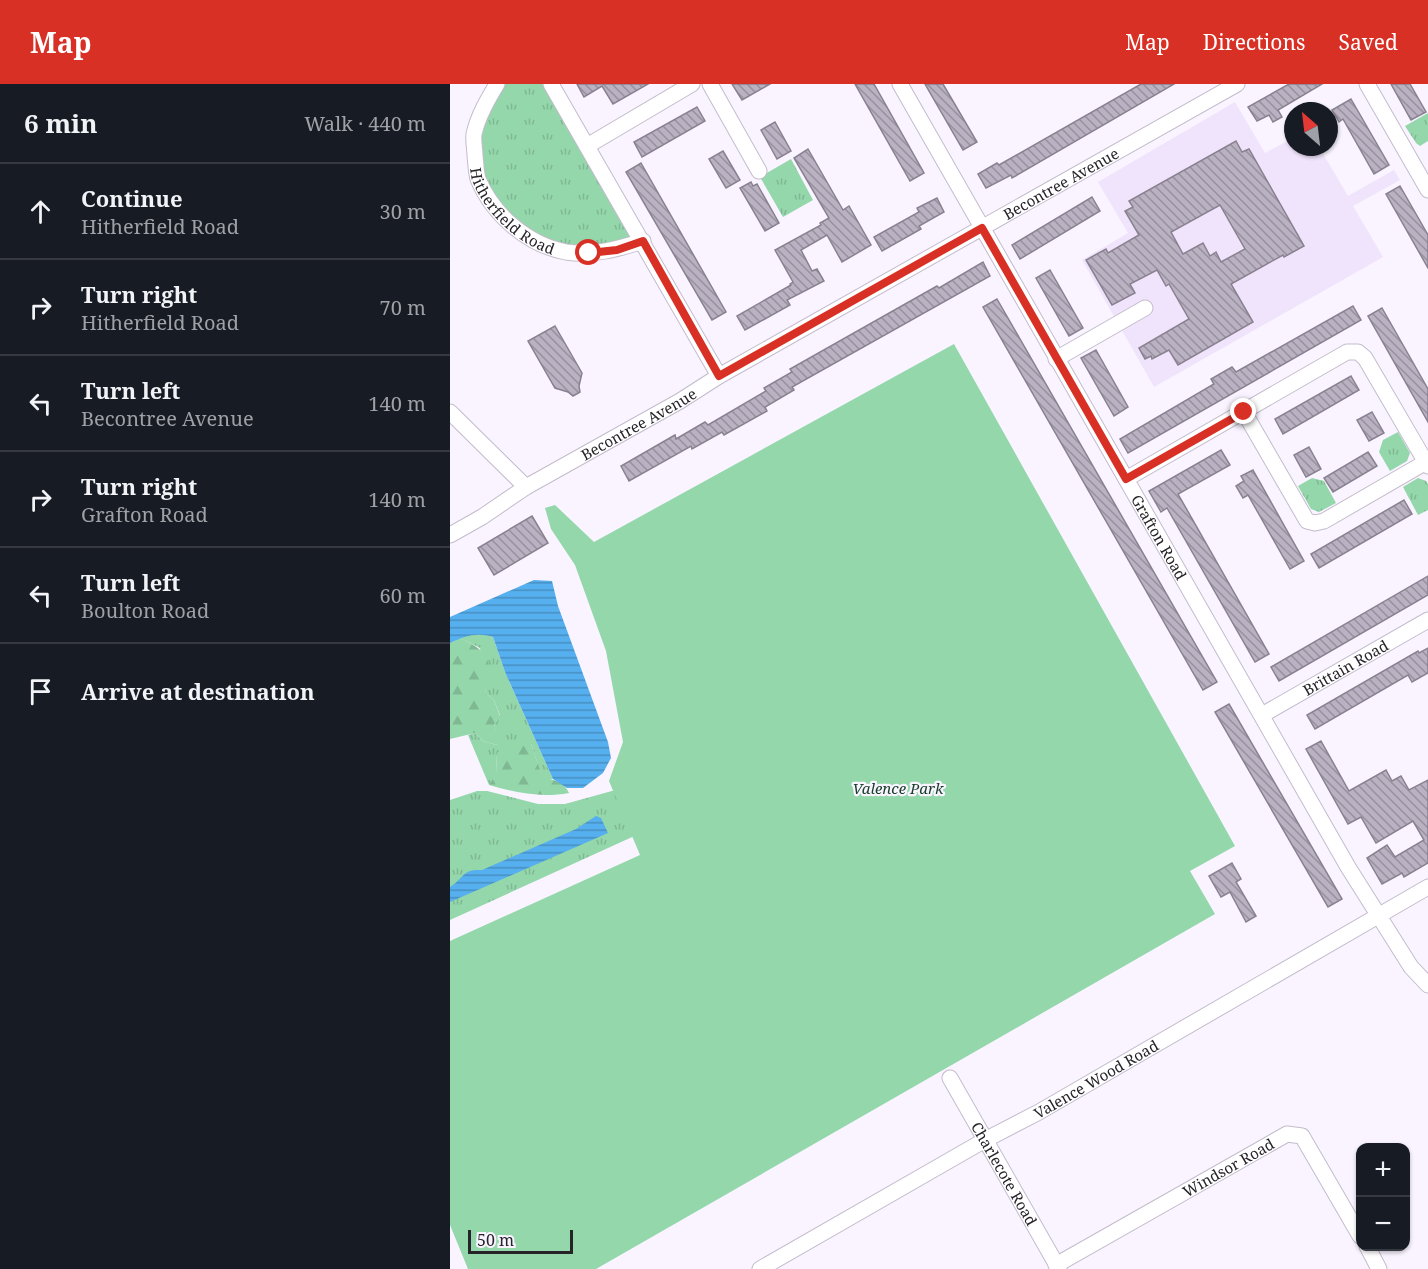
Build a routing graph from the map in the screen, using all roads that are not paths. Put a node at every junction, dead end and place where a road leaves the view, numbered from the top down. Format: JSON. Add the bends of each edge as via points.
{"nodes":[{"id":1,"x":497,"y":84,"type":"edge"},
{"id":2,"x":551,"y":84,"type":"edge"},
{"id":3,"x":692,"y":84,"type":"edge"},
{"id":4,"x":710,"y":84,"type":"edge"},
{"id":5,"x":900,"y":84,"type":"edge"},
{"id":6,"x":1237,"y":84,"type":"edge"},
{"id":7,"x":1367,"y":84,"type":"edge"},
{"id":8,"x":1210,"y":90,"type":"edge"},
{"id":9,"x":587,"y":146,"type":"junction"},
{"id":10,"x":1428,"y":156,"type":"edge"},
{"id":11,"x":1414,"y":164,"type":"junction"},
{"id":12,"x":759,"y":171,"type":"dead end"},
{"id":13,"x":1428,"y":190,"type":"edge"},
{"id":14,"x":982,"y":228,"type":"junction"},
{"id":15,"x":643,"y":241,"type":"junction"},
{"id":16,"x":1145,"y":308,"type":"dead end"},
{"id":17,"x":1056,"y":359,"type":"junction"},
{"id":18,"x":719,"y":376,"type":"junction"},
{"id":19,"x":450,"y":412,"type":"edge"},
{"id":20,"x":1244,"y":412,"type":"junction"},
{"id":21,"x":1427,"y":464,"type":"edge"},
{"id":22,"x":1126,"y":479,"type":"junction"},
{"id":23,"x":526,"y":487,"type":"junction"},
{"id":24,"x":450,"y":535,"type":"edge"},
{"id":25,"x":1428,"y":620,"type":"edge"},
{"id":26,"x":1262,"y":715,"type":"junction"},
{"id":27,"x":1428,"y":887,"type":"edge"},
{"id":28,"x":1377,"y":916,"type":"junction"},
{"id":29,"x":1428,"y":985,"type":"edge"},
{"id":30,"x":950,"y":1078,"type":"dead end"},
{"id":31,"x":985,"y":1140,"type":"junction"},
{"id":32,"x":1356,"y":1229,"type":"edge"},
{"id":33,"x":1369,"y":1251,"type":"edge"},
{"id":34,"x":1057,"y":1267,"type":"edge"},
{"id":35,"x":760,"y":1269,"type":"edge"},
{"id":36,"x":1379,"y":1269,"type":"edge"}],
"edges":[{"from":1,"to":15,"type":"street","name":"Hitherfield Road","via":[[474,135],[477,177],[491,203],[515,228],[545,246],[567,252],[617,250]]},
{"from":2,"to":9,"type":"street"},
{"from":3,"to":9,"type":"street"},
{"from":4,"to":12,"type":"street"},
{"from":5,"to":14,"type":"street","name":"Grafton Road"},
{"from":6,"to":8,"type":"street","name":"Becontree Avenue"},
{"from":7,"to":11,"type":"street"},
{"from":8,"to":14,"type":"street","name":"Becontree Avenue"},
{"from":9,"to":15,"type":"street"},
{"from":10,"to":11,"type":"street"},
{"from":11,"to":13,"type":"street"},
{"from":14,"to":17,"type":"street","name":"Grafton Road"},
{"from":14,"to":18,"type":"street","name":"Becontree Avenue"},
{"from":15,"to":18,"type":"street"},
{"from":16,"to":17,"type":"street"},
{"from":17,"to":22,"type":"street","name":"Grafton Road"},
{"from":18,"to":23,"type":"street","name":"Becontree Avenue"},
{"from":19,"to":23,"type":"street"},
{"from":20,"to":21,"type":"street","via":[[1307,521],[1315,524]]},
{"from":20,"to":21,"type":"street","via":[[1347,352],[1358,352],[1365,357]]},
{"from":20,"to":22,"type":"street"},
{"from":22,"to":26,"type":"street","name":"Grafton Road"},
{"from":23,"to":24,"type":"street","name":"Becontree Avenue"},
{"from":25,"to":26,"type":"street","name":"Brittain Road"},
{"from":26,"to":28,"type":"street","name":"Grafton Road"},
{"from":27,"to":28,"type":"street","name":"Valence Wood Road"},
{"from":28,"to":29,"type":"street","name":"Grafton Road"},
{"from":28,"to":31,"type":"street","name":"Valence Wood Road"},
{"from":30,"to":31,"type":"street","name":"Charlecote Road"},
{"from":31,"to":34,"type":"street","name":"Charlecote Road"},
{"from":31,"to":35,"type":"street","name":"Valence Wood Road"},
{"from":32,"to":34,"type":"street","name":"Windsor Road","via":[[1302,1136],[1287,1134]]},
{"from":33,"to":36,"type":"street"}]}
